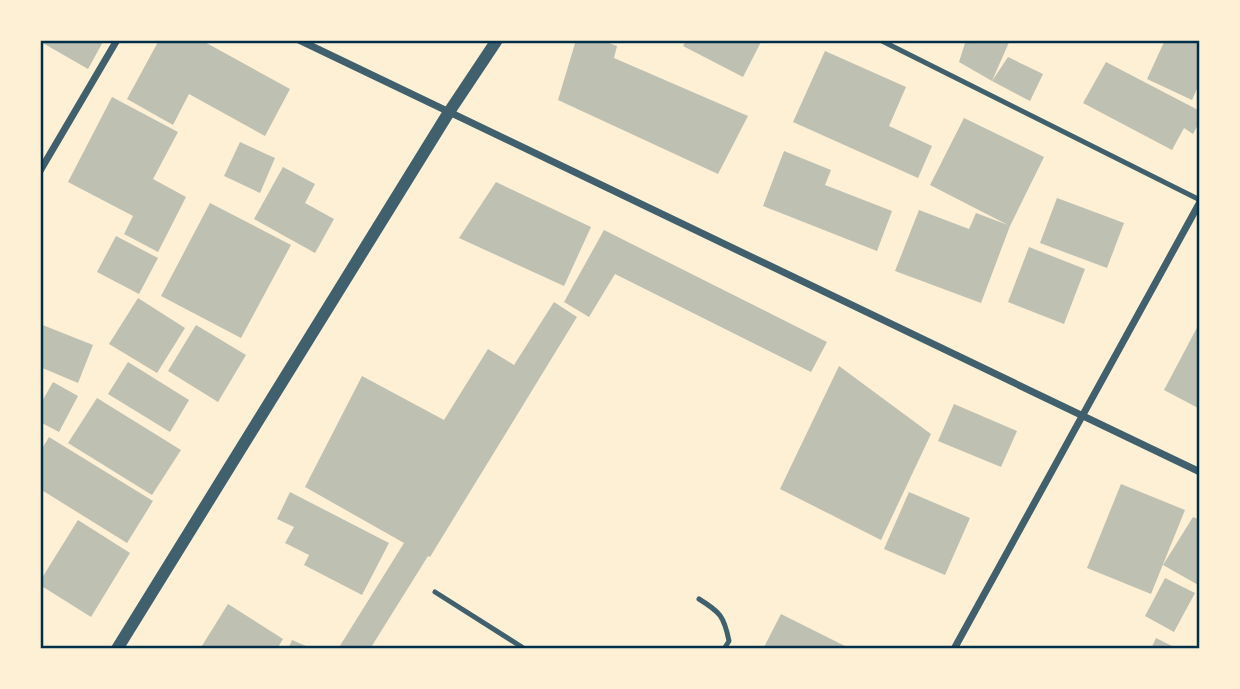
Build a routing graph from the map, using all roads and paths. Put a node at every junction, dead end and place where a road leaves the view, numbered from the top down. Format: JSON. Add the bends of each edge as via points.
{"nodes":[{"id":1,"x":117,"y":40,"type":"edge"},
{"id":2,"x":299,"y":40,"type":"edge"},
{"id":3,"x":497,"y":40,"type":"edge"},
{"id":4,"x":880,"y":40,"type":"edge"},
{"id":5,"x":449,"y":112,"type":"junction"},
{"id":6,"x":40,"y":171,"type":"edge"},
{"id":7,"x":1200,"y":201,"type":"edge"},
{"id":8,"x":1081,"y":414,"type":"junction"},
{"id":9,"x":1200,"y":472,"type":"edge"},
{"id":10,"x":435,"y":592,"type":"dead end"},
{"id":11,"x":699,"y":599,"type":"dead end"},
{"id":12,"x":117,"y":649,"type":"edge"},
{"id":13,"x":525,"y":649,"type":"edge"},
{"id":14,"x":724,"y":649,"type":"edge"},
{"id":15,"x":954,"y":649,"type":"edge"}],
"edges":[{"from":1,"to":6,"type":"street"},
{"from":2,"to":5,"type":"street"},
{"from":3,"to":5,"type":"street"},
{"from":4,"to":7,"type":"lane"},
{"from":5,"to":8,"type":"street"},
{"from":5,"to":12,"type":"street"},
{"from":7,"to":8,"type":"street"},
{"from":8,"to":9,"type":"street"},
{"from":8,"to":15,"type":"street"},
{"from":10,"to":13,"type":"lane"},
{"from":11,"to":14,"type":"lane","via":[[719,612],[726,624],[729,641]]}]}
